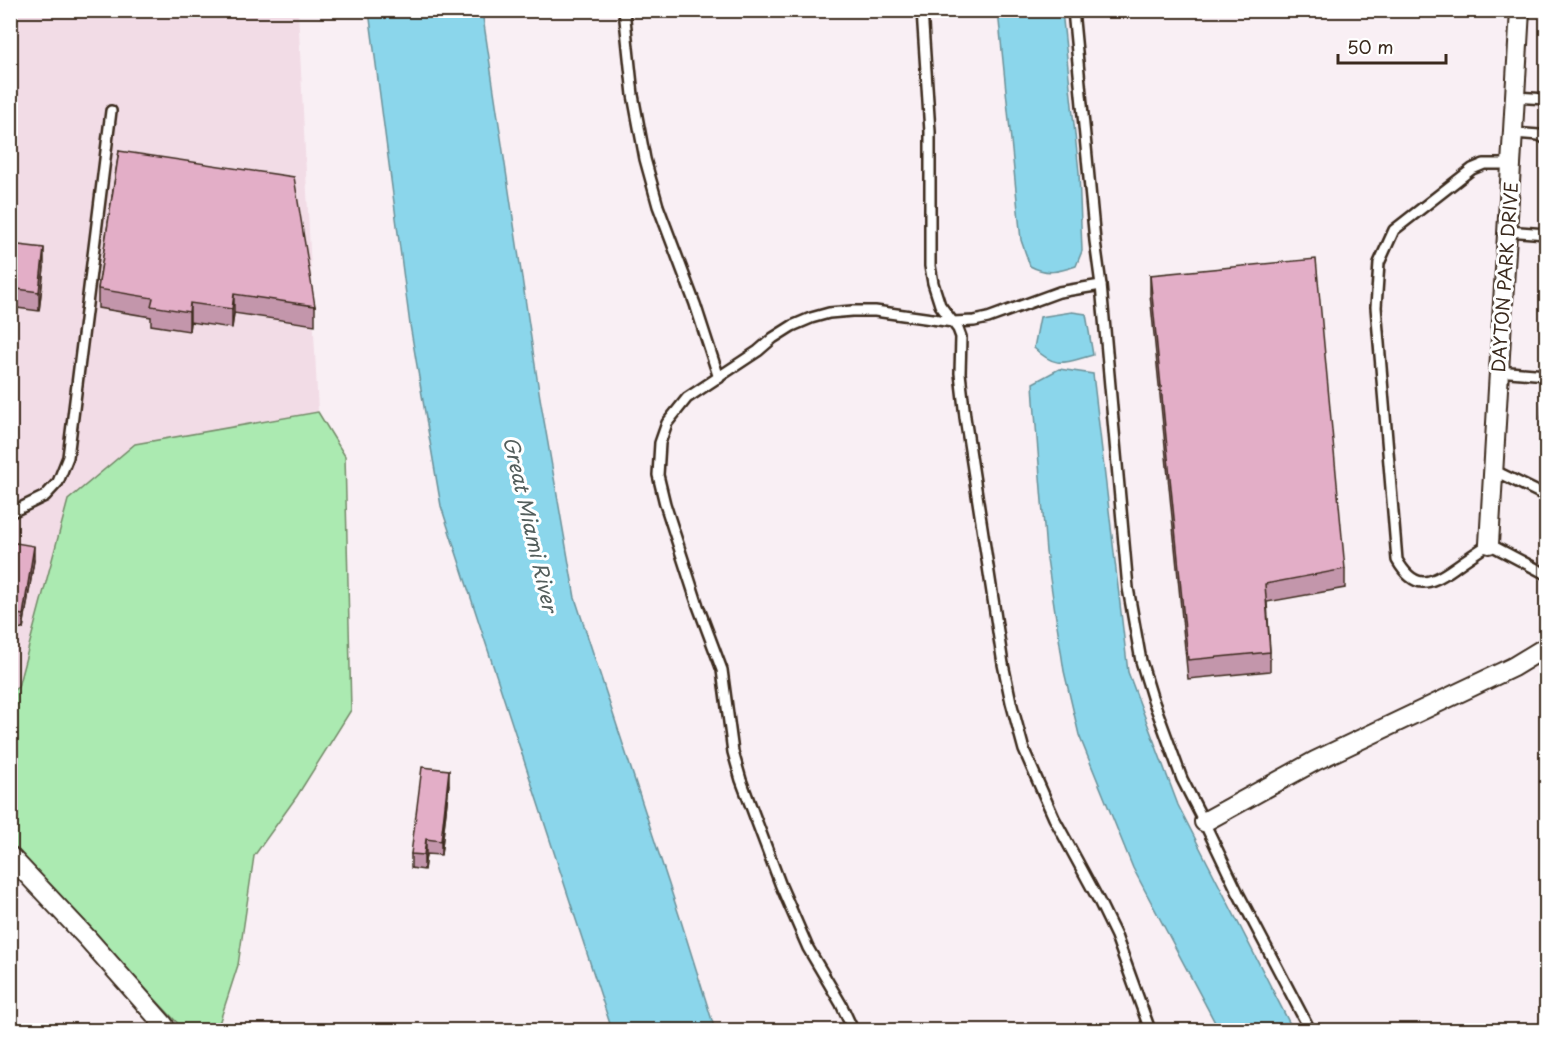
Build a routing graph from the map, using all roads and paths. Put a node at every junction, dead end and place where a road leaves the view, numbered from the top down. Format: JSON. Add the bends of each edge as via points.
{"nodes":[{"id":1,"x":624,"y":10,"type":"edge"},
{"id":2,"x":922,"y":10,"type":"edge"},
{"id":3,"x":1073,"y":10,"type":"edge"},
{"id":4,"x":1520,"y":10,"type":"edge"},
{"id":5,"x":1515,"y":97,"type":"junction"},
{"id":6,"x":1546,"y":99,"type":"edge"},
{"id":7,"x":111,"y":111,"type":"dead end"},
{"id":8,"x":1513,"y":133,"type":"junction"},
{"id":9,"x":1546,"y":139,"type":"edge"},
{"id":10,"x":1511,"y":164,"type":"junction"},
{"id":11,"x":1507,"y":231,"type":"junction"},
{"id":12,"x":1546,"y":234,"type":"edge"},
{"id":13,"x":1101,"y":285,"type":"junction"},
{"id":14,"x":953,"y":322,"type":"junction"},
{"id":15,"x":1498,"y":371,"type":"junction"},
{"id":16,"x":1546,"y":375,"type":"edge"},
{"id":17,"x":719,"y":378,"type":"junction"},
{"id":18,"x":1493,"y":470,"type":"junction"},
{"id":19,"x":1546,"y":495,"type":"edge"},
{"id":20,"x":10,"y":513,"type":"edge"},
{"id":21,"x":1489,"y":544,"type":"junction"},
{"id":22,"x":1546,"y":574,"type":"edge"},
{"id":23,"x":1546,"y":647,"type":"edge"},
{"id":24,"x":1204,"y":822,"type":"junction"},
{"id":25,"x":10,"y":856,"type":"edge"},
{"id":26,"x":164,"y":1025,"type":"dead end"},
{"id":27,"x":853,"y":1030,"type":"edge"},
{"id":28,"x":1150,"y":1030,"type":"edge"},
{"id":29,"x":1310,"y":1030,"type":"edge"}],
"edges":[{"from":1,"to":17,"type":"lane","via":[[645,159]]},
{"from":2,"to":14,"type":"lane","via":[[930,132],[930,266],[940,305]]},
{"from":3,"to":13,"type":"lane"},
{"from":4,"to":5,"type":"street","name":"DAYTON PARK DRIVE"},
{"from":5,"to":6,"type":"lane"},
{"from":5,"to":8,"type":"street","name":"DAYTON PARK DRIVE"},
{"from":7,"to":20,"type":"lane","via":[[68,457],[58,482],[45,495]]},
{"from":8,"to":9,"type":"lane"},
{"from":8,"to":10,"type":"street","name":"DAYTON PARK DRIVE"},
{"from":10,"to":11,"type":"street","name":"DAYTON PARK DRIVE"},
{"from":10,"to":21,"type":"lane","via":[[1484,164],[1472,169],[1394,230],[1379,263],[1376,307],[1397,560],[1405,575],[1418,582],[1436,581]]},
{"from":11,"to":12,"type":"lane"},
{"from":11,"to":15,"type":"street","name":"DAYTON PARK DRIVE"},
{"from":13,"to":14,"type":"lane","via":[[1059,292],[988,318]]},
{"from":13,"to":24,"type":"lane","via":[[1135,630],[1155,707],[1182,779]]},
{"from":14,"to":17,"type":"lane","via":[[875,311],[829,313],[792,326]]},
{"from":14,"to":28,"type":"lane","via":[[961,337],[965,417],[1011,702],[1024,750],[1054,818],[1112,927]]},
{"from":15,"to":16,"type":"lane"},
{"from":15,"to":18,"type":"street","name":"DAYTON PARK DRIVE"},
{"from":17,"to":27,"type":"lane","via":[[687,398],[667,423],[660,443],[658,475],[680,552],[722,670],[733,752],[741,780],[808,948]]},
{"from":18,"to":19,"type":"lane"},
{"from":18,"to":21,"type":"street","name":"DAYTON PARK DRIVE"},
{"from":21,"to":22,"type":"lane"},
{"from":23,"to":24,"type":"street","via":[[1513,667],[1315,761]]},
{"from":24,"to":29,"type":"lane"},
{"from":25,"to":26,"type":"street"}]}
